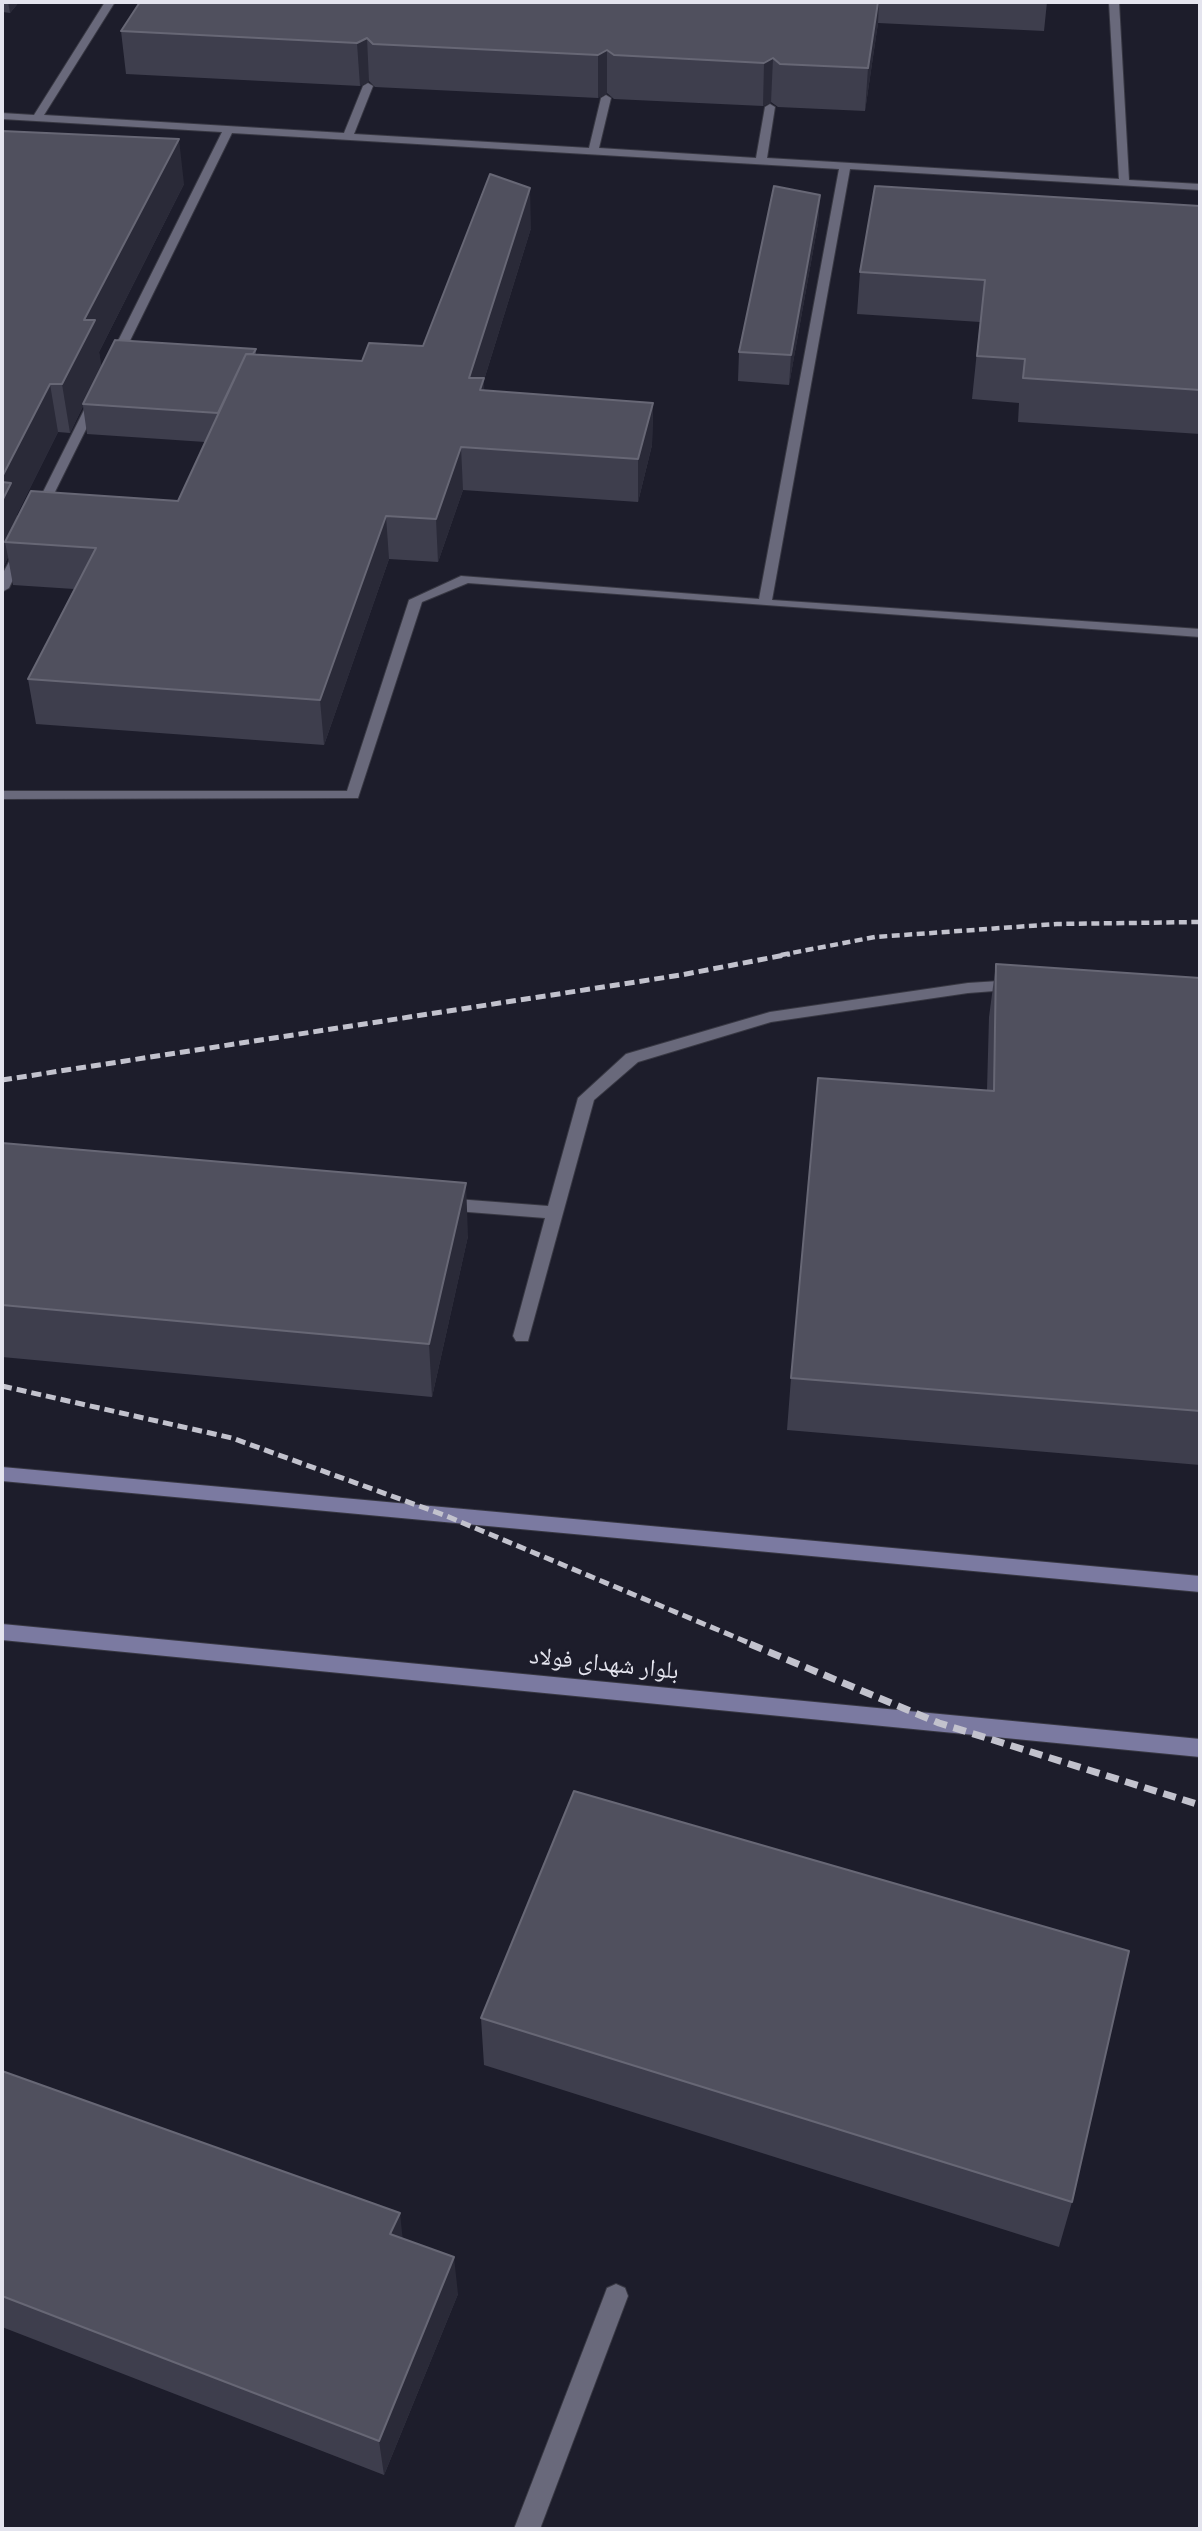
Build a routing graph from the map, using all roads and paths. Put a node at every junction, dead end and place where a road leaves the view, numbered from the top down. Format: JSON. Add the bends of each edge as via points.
{"nodes":[{"id":1,"x":110,"y":2,"type":"edge"},
{"id":2,"x":1114,"y":2,"type":"edge"},
{"id":3,"x":368,"y":86,"type":"edge"},
{"id":4,"x":606,"y":98,"type":"edge"},
{"id":5,"x":770,"y":107,"type":"edge"},
{"id":6,"x":2,"y":116,"type":"edge"},
{"id":7,"x":37,"y":118,"type":"junction"},
{"id":8,"x":229,"y":129,"type":"junction"},
{"id":9,"x":348,"y":136,"type":"junction"},
{"id":10,"x":593,"y":151,"type":"junction"},
{"id":11,"x":761,"y":161,"type":"junction"},
{"id":12,"x":845,"y":166,"type":"junction"},
{"id":13,"x":1124,"y":183,"type":"junction"},
{"id":14,"x":1200,"y":187,"type":"edge"},
{"id":15,"x":106,"y":377,"type":"edge"},
{"id":16,"x":100,"y":390,"type":"edge"},
{"id":17,"x":32,"y":526,"type":"edge"},
{"id":18,"x":26,"y":539,"type":"edge"},
{"id":19,"x":2,"y":588,"type":"edge"},
{"id":20,"x":765,"y":603,"type":"junction"},
{"id":21,"x":1200,"y":633,"type":"edge"},
{"id":22,"x":2,"y":795,"type":"edge"},
{"id":23,"x":1038,"y":984,"type":"edge"},
{"id":24,"x":430,"y":1203,"type":"edge"},
{"id":25,"x":555,"y":1213,"type":"junction"},
{"id":26,"x":522,"y":1336,"type":"dead end"},
{"id":27,"x":2,"y":1474,"type":"edge"},
{"id":28,"x":1200,"y":1584,"type":"edge"},
{"id":29,"x":2,"y":1632,"type":"edge"},
{"id":30,"x":1200,"y":1748,"type":"edge"},
{"id":31,"x":616,"y":2296,"type":"dead end"},
{"id":32,"x":527,"y":2529,"type":"edge"}],
"edges":[{"from":1,"to":7,"type":"lane"},
{"from":2,"to":13,"type":"lane"},
{"from":3,"to":9,"type":"lane"},
{"from":4,"to":10,"type":"lane"},
{"from":5,"to":11,"type":"lane"},
{"from":6,"to":7,"type":"lane"},
{"from":7,"to":8,"type":"lane"},
{"from":8,"to":9,"type":"lane"},
{"from":8,"to":15,"type":"lane"},
{"from":9,"to":10,"type":"lane"},
{"from":10,"to":11,"type":"lane"},
{"from":11,"to":12,"type":"lane"},
{"from":12,"to":13,"type":"lane"},
{"from":12,"to":20,"type":"lane"},
{"from":13,"to":14,"type":"lane"},
{"from":16,"to":17,"type":"lane"},
{"from":18,"to":19,"type":"lane"},
{"from":20,"to":21,"type":"lane"},
{"from":20,"to":22,"type":"lane","via":[[466,579],[416,600],[353,795]]},
{"from":23,"to":25,"type":"lane","via":[[968,988],[770,1017],[632,1058],[586,1098]]},
{"from":24,"to":25,"type":"lane"},
{"from":25,"to":26,"type":"lane"},
{"from":27,"to":28,"type":"street"},
{"from":29,"to":30,"type":"street","name":"بلوار شهدای فولاد"},
{"from":31,"to":32,"type":"lane"}]}
